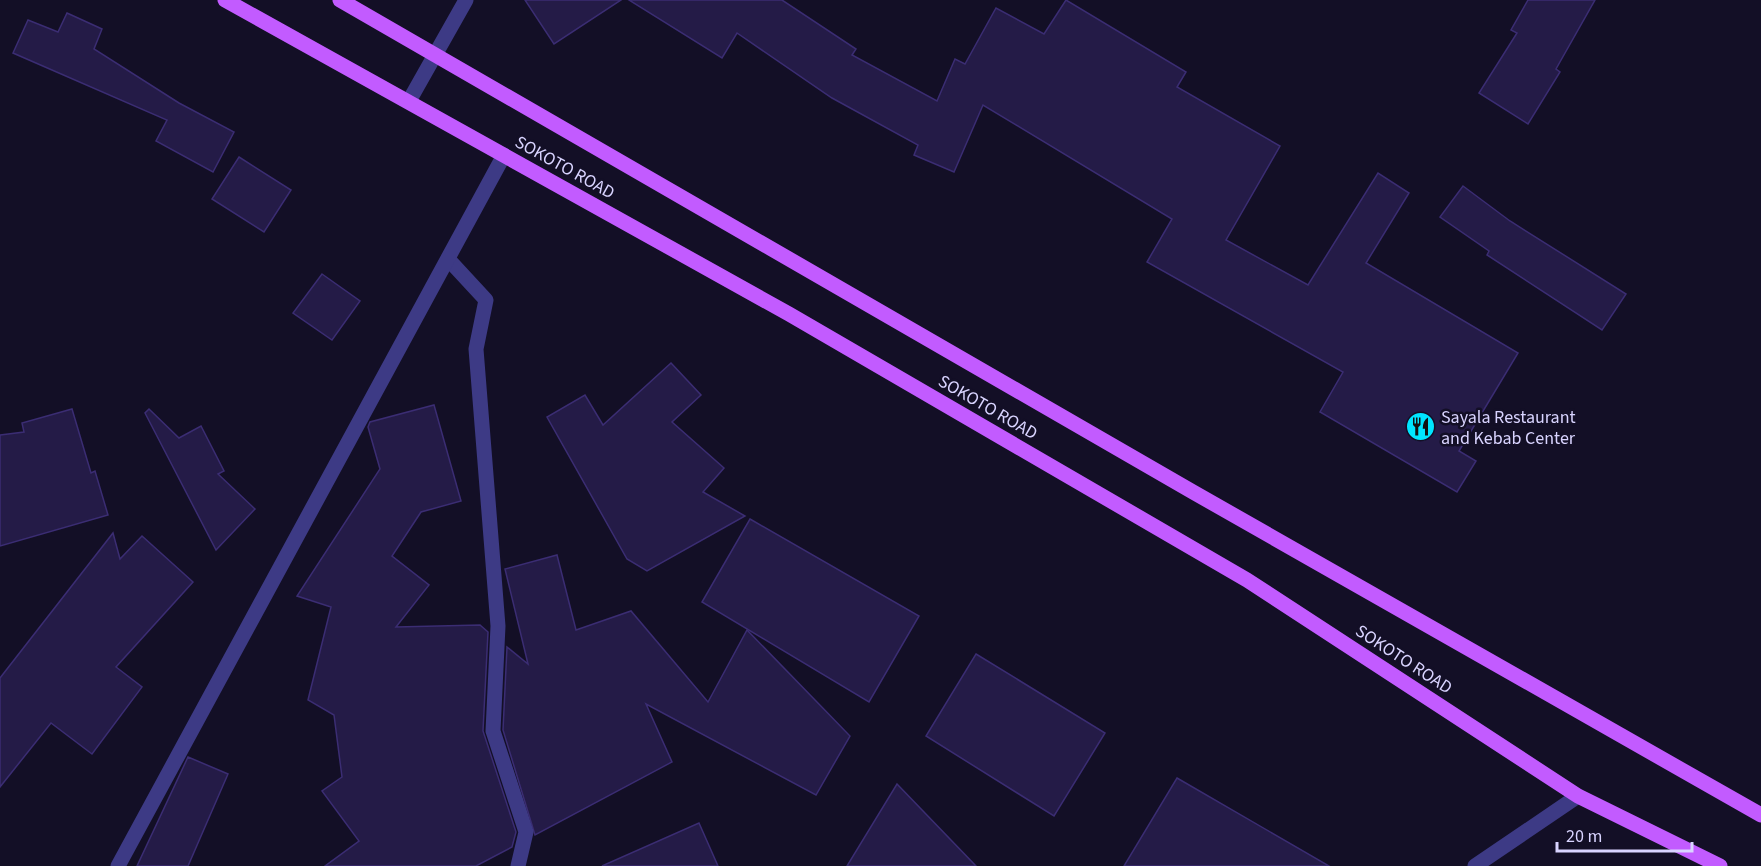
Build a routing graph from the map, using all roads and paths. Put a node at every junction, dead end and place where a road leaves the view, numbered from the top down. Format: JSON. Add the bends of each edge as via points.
{"nodes":[{"id":1,"x":225,"y":0,"type":"edge"},
{"id":2,"x":340,"y":0,"type":"edge"},
{"id":3,"x":466,"y":0,"type":"edge"},
{"id":4,"x":435,"y":53,"type":"junction"},
{"id":5,"x":409,"y":101,"type":"junction"},
{"id":6,"x":504,"y":155,"type":"junction"},
{"id":7,"x":448,"y":259,"type":"junction"},
{"id":8,"x":1578,"y":796,"type":"junction"},
{"id":9,"x":1761,"y":815,"type":"edge"},
{"id":10,"x":118,"y":866,"type":"edge"},
{"id":11,"x":518,"y":866,"type":"edge"},
{"id":12,"x":1475,"y":866,"type":"edge"},
{"id":13,"x":1720,"y":866,"type":"edge"}],
"edges":[{"from":1,"to":5,"type":"main road","name":"SOKOTO ROAD"},
{"from":2,"to":4,"type":"main road"},
{"from":3,"to":4,"type":"street"},
{"from":4,"to":5,"type":"street"},
{"from":4,"to":9,"type":"main road"},
{"from":5,"to":6,"type":"main road","name":"SOKOTO ROAD"},
{"from":6,"to":7,"type":"street"},
{"from":6,"to":8,"type":"main road","name":"SOKOTO ROAD","via":[[789,314],[1247,580]]},
{"from":7,"to":10,"type":"street"},
{"from":7,"to":11,"type":"street","via":[[486,300],[476,349],[498,626],[493,731],[526,832]]},
{"from":8,"to":12,"type":"street"},
{"from":8,"to":13,"type":"main road","name":"SOKOTO ROAD"}]}
